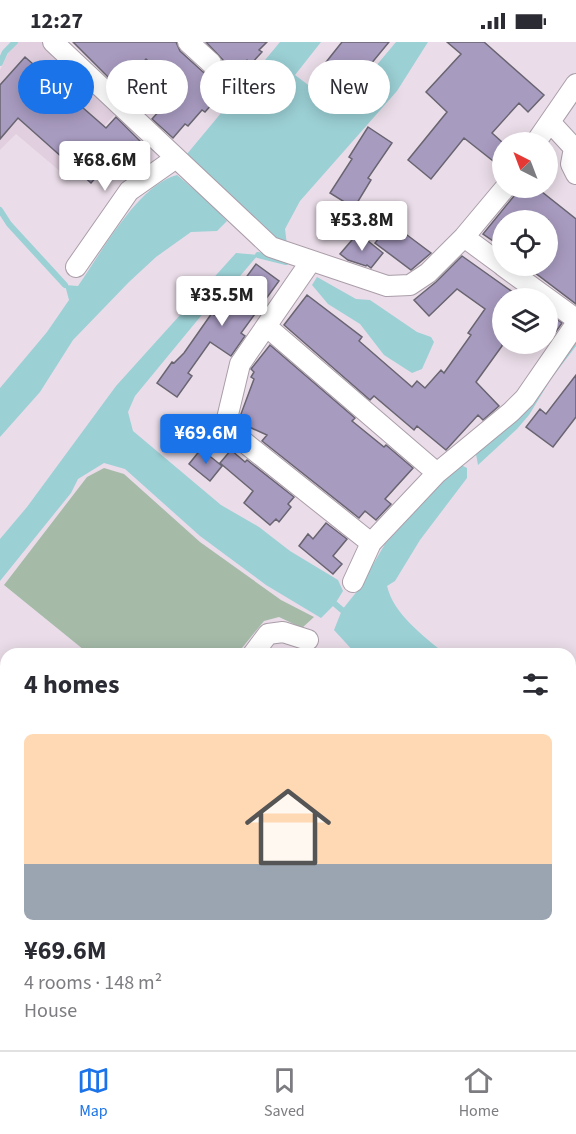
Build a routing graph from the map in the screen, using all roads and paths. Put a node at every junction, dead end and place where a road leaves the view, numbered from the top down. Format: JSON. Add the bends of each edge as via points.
{"nodes":[{"id":1,"x":53,"y":42,"type":"edge"},
{"id":2,"x":188,"y":42,"type":"edge"},
{"id":3,"x":208,"y":60,"type":"edge"},
{"id":4,"x":576,"y":84,"type":"edge"},
{"id":5,"x":549,"y":122,"type":"junction"},
{"id":6,"x":542,"y":132,"type":"edge"},
{"id":7,"x":179,"y":161,"type":"junction"},
{"id":8,"x":576,"y":174,"type":"edge"},
{"id":9,"x":497,"y":198,"type":"edge"},
{"id":10,"x":464,"y":237,"type":"junction"},
{"id":11,"x":492,"y":257,"type":"edge"},
{"id":12,"x":311,"y":261,"type":"junction"},
{"id":13,"x":76,"y":267,"type":"dead end"},
{"id":14,"x":518,"y":276,"type":"edge"},
{"id":15,"x":576,"y":319,"type":"edge"},
{"id":16,"x":576,"y":324,"type":"edge"},
{"id":17,"x":266,"y":326,"type":"junction"},
{"id":18,"x":437,"y":473,"type":"junction"},
{"id":19,"x":371,"y":543,"type":"junction"},
{"id":20,"x":353,"y":582,"type":"dead end"},
{"id":21,"x":308,"y":640,"type":"dead end"},
{"id":22,"x":258,"y":648,"type":"edge"}],
"edges":[{"from":1,"to":7,"type":"street"},
{"from":2,"to":3,"type":"street"},
{"from":4,"to":5,"type":"street"},
{"from":5,"to":6,"type":"street"},
{"from":5,"to":8,"type":"street","via":[[574,148],[572,164]]},
{"from":7,"to":12,"type":"street","via":[[271,247]]},
{"from":7,"to":13,"type":"street","via":[[129,190]]},
{"from":9,"to":10,"type":"street"},
{"from":10,"to":11,"type":"street"},
{"from":10,"to":12,"type":"street","via":[[410,285],[387,286]]},
{"from":12,"to":17,"type":"street"},
{"from":14,"to":15,"type":"street"},
{"from":16,"to":18,"type":"street","via":[[525,398]]},
{"from":17,"to":18,"type":"street"},
{"from":17,"to":19,"type":"street","via":[[240,364],[225,427]]},
{"from":18,"to":19,"type":"street"},
{"from":19,"to":20,"type":"street"},
{"from":21,"to":22,"type":"street","via":[[283,632],[268,634]]}]}
